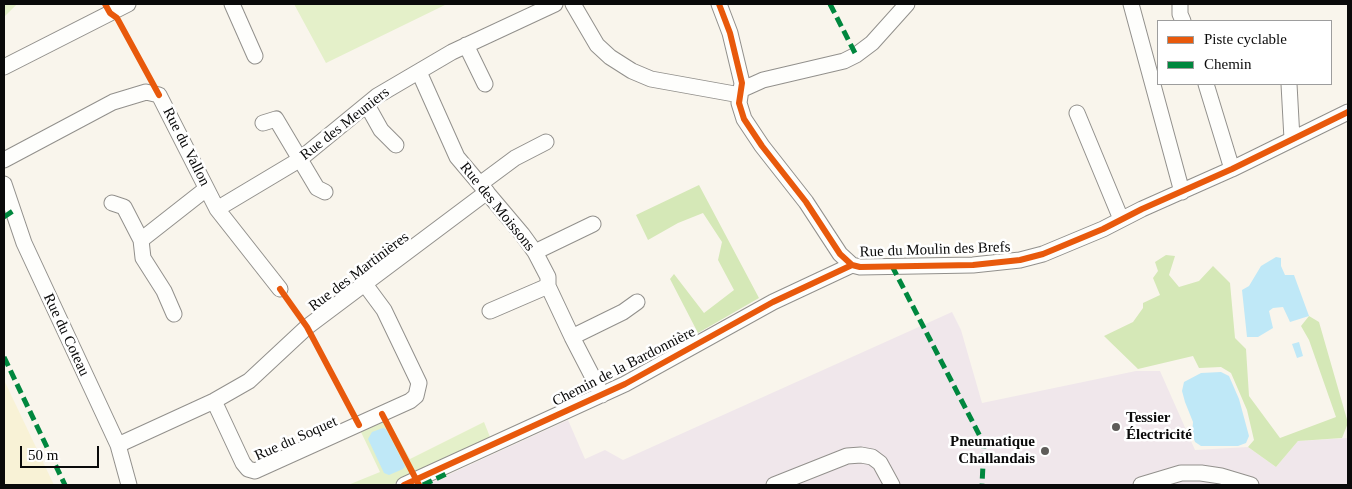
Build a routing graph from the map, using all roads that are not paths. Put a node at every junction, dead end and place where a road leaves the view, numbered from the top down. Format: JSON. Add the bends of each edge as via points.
{"nodes":[{"id":1,"x":128,"y":4,"type":"edge"},
{"id":2,"x":232,"y":4,"type":"edge"},
{"id":3,"x":555,"y":4,"type":"edge"},
{"id":4,"x":573,"y":4,"type":"edge"},
{"id":5,"x":719,"y":4,"type":"edge"},
{"id":6,"x":907,"y":4,"type":"edge"},
{"id":7,"x":1131,"y":4,"type":"edge"},
{"id":8,"x":1180,"y":4,"type":"edge"},
{"id":9,"x":1183,"y":20,"type":"edge"},
{"id":10,"x":466,"y":45,"type":"junction"},
{"id":11,"x":255,"y":56,"type":"dead end"},
{"id":12,"x":4,"y":67,"type":"edge"},
{"id":13,"x":419,"y":72,"type":"junction"},
{"id":14,"x":485,"y":84,"type":"dead end"},
{"id":15,"x":1206,"y":85,"type":"edge"},
{"id":16,"x":1289,"y":85,"type":"edge"},
{"id":17,"x":742,"y":92,"type":"junction"},
{"id":18,"x":367,"y":105,"type":"junction"},
{"id":19,"x":1348,"y":112,"type":"edge"},
{"id":20,"x":1077,"y":114,"type":"dead end"},
{"id":21,"x":263,"y":122,"type":"dead end"},
{"id":22,"x":1292,"y":138,"type":"junction"},
{"id":23,"x":546,"y":142,"type":"dead end"},
{"id":24,"x":396,"y":146,"type":"dead end"},
{"id":25,"x":4,"y":160,"type":"edge"},
{"id":26,"x":299,"y":160,"type":"junction"},
{"id":27,"x":1232,"y":169,"type":"junction"},
{"id":28,"x":4,"y":184,"type":"edge"},
{"id":29,"x":483,"y":188,"type":"junction"},
{"id":30,"x":206,"y":189,"type":"junction"},
{"id":31,"x":325,"y":192,"type":"dead end"},
{"id":32,"x":1182,"y":192,"type":"junction"},
{"id":33,"x":112,"y":203,"type":"dead end"},
{"id":34,"x":217,"y":209,"type":"junction"},
{"id":35,"x":1121,"y":219,"type":"junction"},
{"id":36,"x":592,"y":224,"type":"dead end"},
{"id":37,"x":141,"y":240,"type":"junction"},
{"id":38,"x":535,"y":252,"type":"junction"},
{"id":39,"x":852,"y":265,"type":"junction"},
{"id":40,"x":364,"y":283,"type":"junction"},
{"id":41,"x":548,"y":286,"type":"junction"},
{"id":42,"x":280,"y":289,"type":"dead end"},
{"id":43,"x":637,"y":302,"type":"dead end"},
{"id":44,"x":490,"y":311,"type":"dead end"},
{"id":45,"x":174,"y":314,"type":"dead end"},
{"id":46,"x":572,"y":337,"type":"junction"},
{"id":47,"x":602,"y":395,"type":"junction"},
{"id":48,"x":214,"y":401,"type":"junction"},
{"id":49,"x":118,"y":445,"type":"junction"},
{"id":50,"x":129,"y":485,"type":"edge"},
{"id":51,"x":404,"y":485,"type":"edge"},
{"id":52,"x":774,"y":485,"type":"edge"},
{"id":53,"x":892,"y":485,"type":"edge"},
{"id":54,"x":1141,"y":485,"type":"edge"},
{"id":55,"x":1251,"y":485,"type":"edge"}],
"edges":[{"from":1,"to":12,"type":"street"},
{"from":2,"to":11,"type":"street"},
{"from":3,"to":10,"type":"street","name":"Rue des Meuniers"},
{"from":4,"to":17,"type":"street","via":[[597,45],[632,71],[651,79]]},
{"from":5,"to":17,"type":"street","name":"Rue du Moulin des Brefs","via":[[730,33]]},
{"from":6,"to":17,"type":"street","via":[[872,43],[854,56],[763,80]]},
{"from":7,"to":32,"type":"street"},
{"from":8,"to":9,"type":"street"},
{"from":10,"to":13,"type":"street","name":"Rue des Meuniers"},
{"from":10,"to":14,"type":"street"},
{"from":13,"to":18,"type":"street","name":"Rue des Meuniers"},
{"from":13,"to":29,"type":"street","name":"Rue des Moissons","via":[[457,157]]},
{"from":15,"to":27,"type":"street"},
{"from":16,"to":22,"type":"street"},
{"from":17,"to":39,"type":"street","name":"Rue du Moulin des Brefs","via":[[740,108],[752,131],[806,202],[840,254]]},
{"from":18,"to":24,"type":"street","via":[[381,130]]},
{"from":18,"to":26,"type":"street","name":"Rue des Meuniers"},
{"from":19,"to":22,"type":"street","name":"Rue du Moulin des Brefs"},
{"from":20,"to":35,"type":"street"},
{"from":21,"to":26,"type":"street","via":[[276,119]]},
{"from":22,"to":27,"type":"street","name":"Rue du Moulin des Brefs"},
{"from":23,"to":29,"type":"street","name":"Rue des Martinières","via":[[515,158]]},
{"from":25,"to":30,"type":"street","name":"Rue du Vallon","via":[[113,102],[146,92],[159,95]]},
{"from":26,"to":31,"type":"street","via":[[317,188]]},
{"from":26,"to":34,"type":"street","name":"Rue des Meuniers"},
{"from":27,"to":32,"type":"street","name":"Rue du Moulin des Brefs"},
{"from":28,"to":49,"type":"street","name":"Rue du Coteau","via":[[24,243]]},
{"from":29,"to":38,"type":"street","name":"Rue des Moissons"},
{"from":29,"to":40,"type":"street","name":"Rue des Martinières"},
{"from":30,"to":34,"type":"street","name":"Rue du Vallon"},
{"from":30,"to":37,"type":"street"},
{"from":32,"to":35,"type":"street","name":"Rue du Moulin des Brefs"},
{"from":33,"to":37,"type":"street","via":[[124,207]]},
{"from":34,"to":42,"type":"street","name":"Rue du Vallon"},
{"from":35,"to":39,"type":"street","name":"Rue du Moulin des Brefs","via":[[1064,247],[1020,260],[973,265]]},
{"from":36,"to":38,"type":"street"},
{"from":37,"to":45,"type":"street","via":[[143,258]]},
{"from":38,"to":41,"type":"street","name":"Rue des Moissons","via":[[548,277]]},
{"from":39,"to":47,"type":"street","name":"Chemin de la Bardonnière","via":[[773,302]]},
{"from":40,"to":48,"type":"street","name":"Rue des Martinières","via":[[290,341],[249,381]]},
{"from":40,"to":48,"type":"street","name":"Rue du Soquet","via":[[384,310],[419,383],[416,396],[410,401],[256,471],[243,463]]},
{"from":41,"to":44,"type":"street"},
{"from":41,"to":46,"type":"street","name":"Rue des Moissons"},
{"from":43,"to":46,"type":"street"},
{"from":46,"to":47,"type":"street","name":"Rue des Moissons"},
{"from":47,"to":51,"type":"street","name":"Chemin de la Bardonnière"},
{"from":48,"to":49,"type":"street","name":"Rue des Martinières"},
{"from":49,"to":50,"type":"street","name":"Rue du Coteau"},
{"from":52,"to":53,"type":"street","via":[[847,456],[861,455],[880,463]]},
{"from":54,"to":55,"type":"street","via":[[1181,473],[1201,473]]}]}
